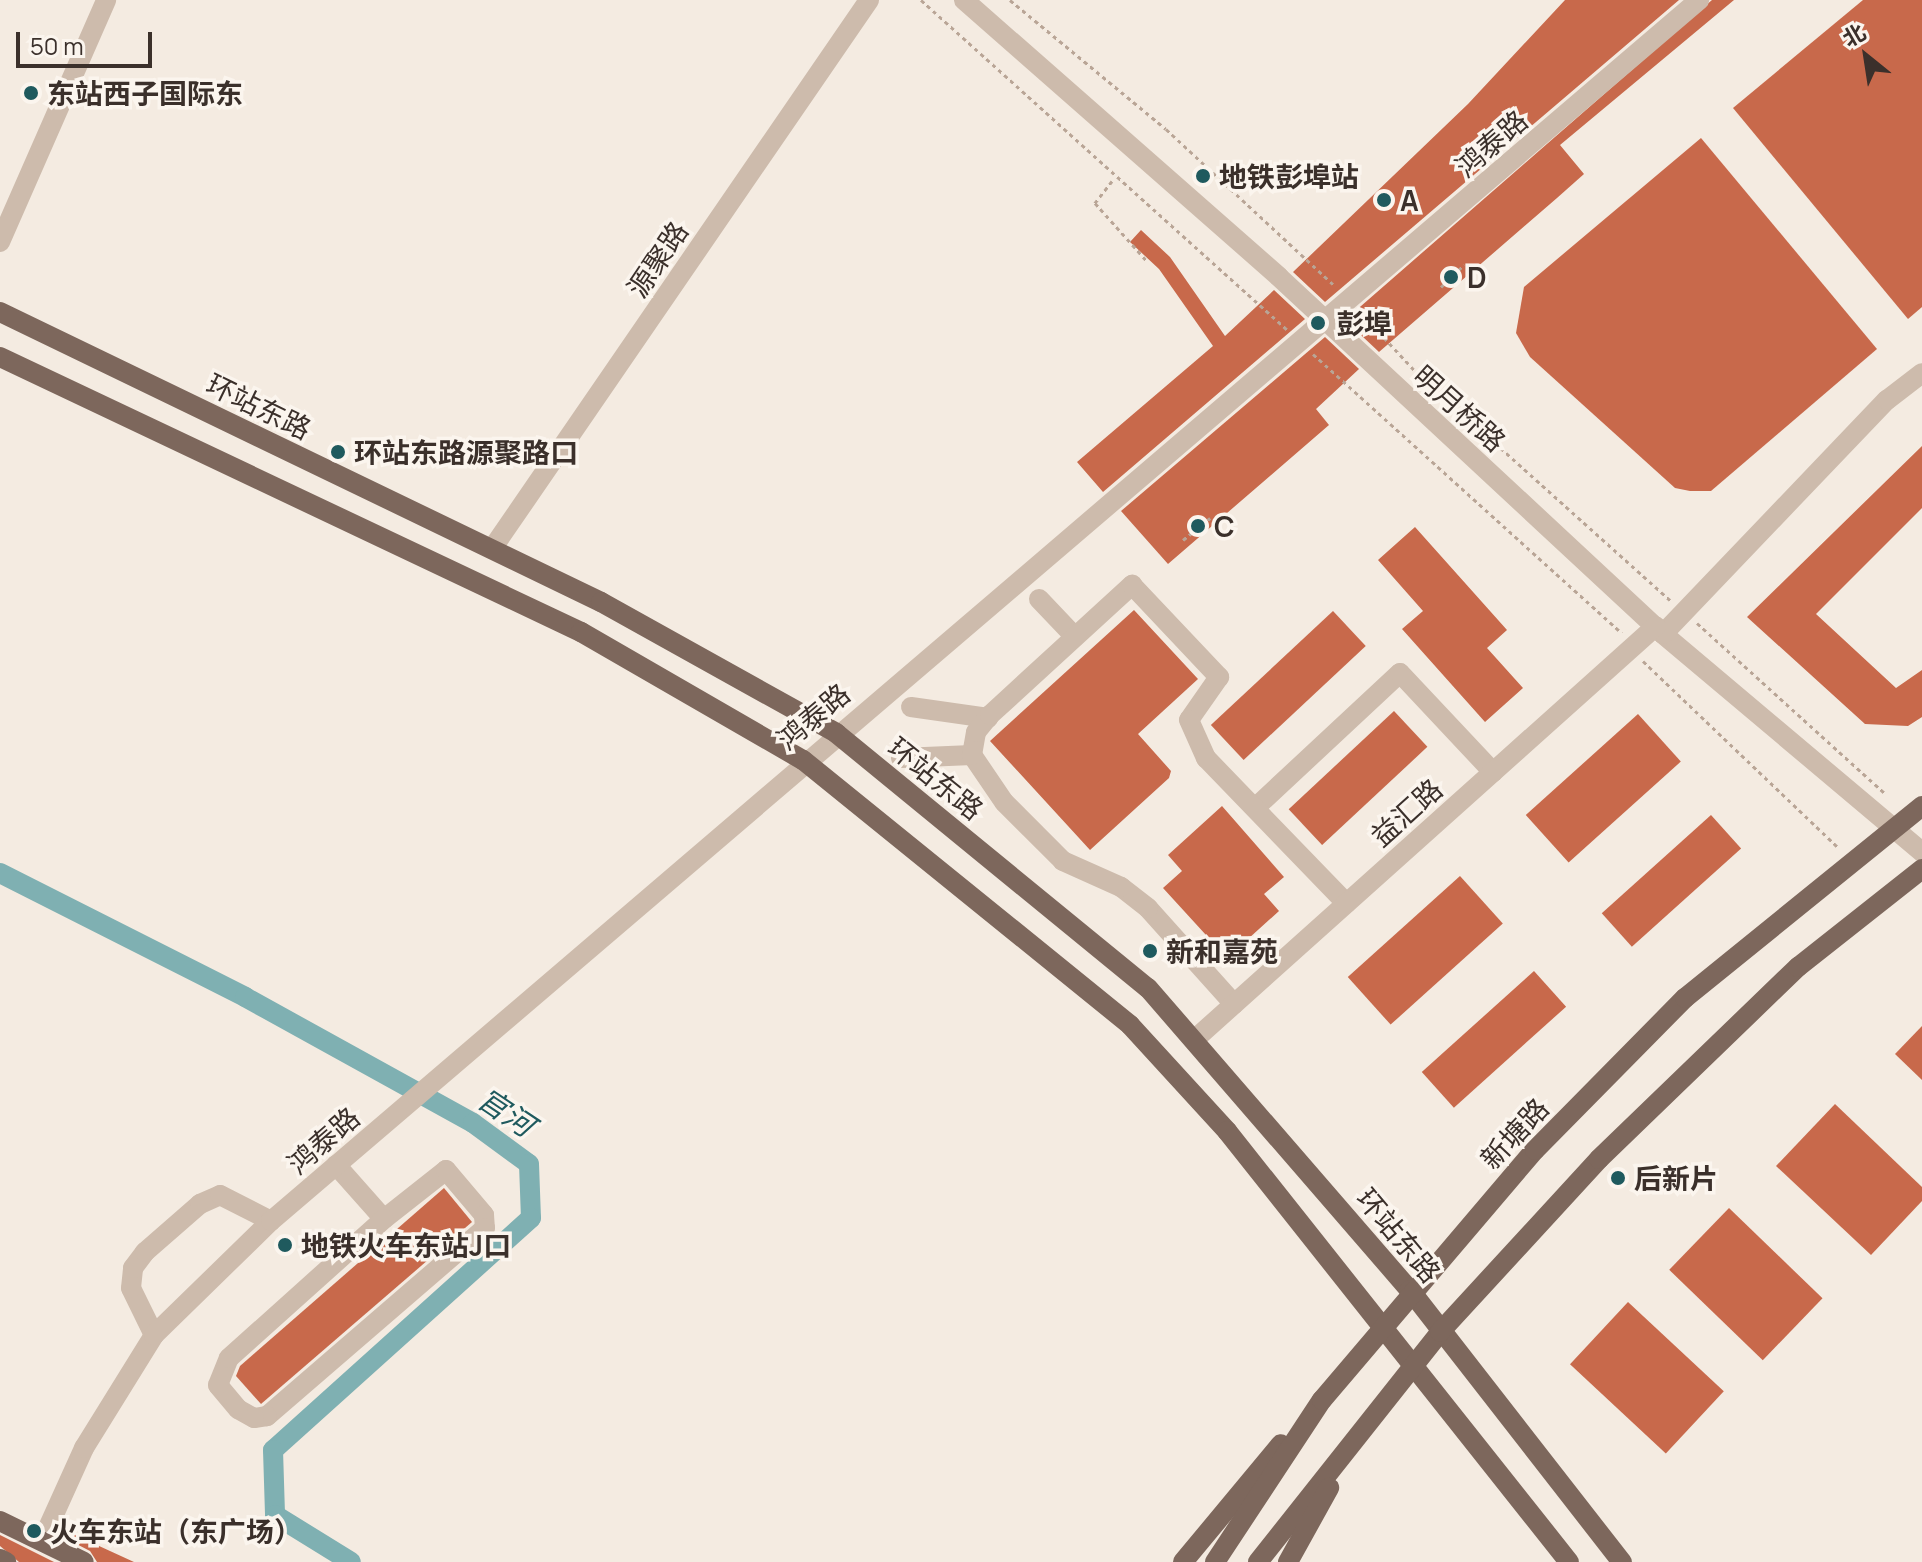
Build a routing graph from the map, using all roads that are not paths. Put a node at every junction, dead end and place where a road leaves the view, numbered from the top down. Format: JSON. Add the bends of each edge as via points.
{"nodes":[{"id":1,"x":106,"y":0,"type":"edge"},
{"id":2,"x":869,"y":0,"type":"edge"},
{"id":3,"x":964,"y":0,"type":"edge"},
{"id":4,"x":1699,"y":0,"type":"edge"},
{"id":5,"x":0,"y":242,"type":"edge"},
{"id":6,"x":0,"y":312,"type":"edge"},
{"id":7,"x":1326,"y":324,"type":"junction"},
{"id":8,"x":0,"y":357,"type":"edge"},
{"id":9,"x":1922,"y":373,"type":"edge"},
{"id":10,"x":492,"y":549,"type":"junction"},
{"id":11,"x":1039,"y":599,"type":"dead end"},
{"id":12,"x":1660,"y":630,"type":"junction"},
{"id":13,"x":1075,"y":637,"type":"junction"},
{"id":14,"x":911,"y":707,"type":"dead end"},
{"id":15,"x":988,"y":718,"type":"junction"},
{"id":16,"x":836,"y":733,"type":"junction"},
{"id":17,"x":972,"y":755,"type":"junction"},
{"id":18,"x":901,"y":758,"type":"dead end"},
{"id":19,"x":803,"y":760,"type":"junction"},
{"id":20,"x":1493,"y":772,"type":"junction"},
{"id":21,"x":1255,"y":808,"type":"junction"},
{"id":22,"x":1915,"y":810,"type":"edge"},
{"id":23,"x":1891,"y":827,"type":"junction"},
{"id":24,"x":1922,"y":852,"type":"edge"},
{"id":25,"x":1922,"y":869,"type":"edge"},
{"id":26,"x":1346,"y":903,"type":"junction"},
{"id":27,"x":1234,"y":1004,"type":"junction"},
{"id":28,"x":1194,"y":1040,"type":"junction"},
{"id":29,"x":336,"y":1165,"type":"junction"},
{"id":30,"x":384,"y":1219,"type":"junction"},
{"id":31,"x":271,"y":1221,"type":"junction"},
{"id":32,"x":1410,"y":1290,"type":"junction"},
{"id":33,"x":1383,"y":1324,"type":"junction"},
{"id":34,"x":1440,"y":1332,"type":"junction"},
{"id":35,"x":154,"y":1335,"type":"junction"},
{"id":36,"x":1415,"y":1363,"type":"junction"},
{"id":37,"x":1322,"y":1400,"type":"junction"},
{"id":38,"x":1347,"y":1453,"type":"junction"},
{"id":39,"x":0,"y":1521,"type":"edge"},
{"id":40,"x":42,"y":1541,"type":"junction"},
{"id":41,"x":0,"y":1559,"type":"edge"},
{"id":42,"x":6,"y":1562,"type":"edge"},
{"id":43,"x":84,"y":1562,"type":"edge"},
{"id":44,"x":1183,"y":1562,"type":"edge"},
{"id":45,"x":1215,"y":1562,"type":"edge"},
{"id":46,"x":1258,"y":1562,"type":"edge"},
{"id":47,"x":1288,"y":1562,"type":"edge"},
{"id":48,"x":1569,"y":1562,"type":"edge"},
{"id":49,"x":1622,"y":1562,"type":"edge"}],
"edges":[{"from":1,"to":5,"type":"street"},
{"from":2,"to":10,"type":"street","name":"源聚路"},
{"from":3,"to":7,"type":"street","name":"明月桥路"},
{"from":4,"to":7,"type":"street","name":"鸿泰路"},
{"from":6,"to":10,"type":"main road","name":"环站东路"},
{"from":7,"to":12,"type":"street","name":"明月桥路"},
{"from":7,"to":16,"type":"street","name":"鸿泰路"},
{"from":8,"to":19,"type":"main road","via":[[581,632]]},
{"from":9,"to":12,"type":"street","name":"益汇路","via":[[1887,400]]},
{"from":10,"to":16,"type":"main road","name":"环站东路","via":[[723,666]]},
{"from":11,"to":13,"type":"street"},
{"from":12,"to":20,"type":"street","name":"益汇路","via":[[1633,647]]},
{"from":12,"to":23,"type":"street","name":"明月桥路"},
{"from":13,"to":15,"type":"street"},
{"from":13,"to":21,"type":"street","via":[[1132,585],[1219,677],[1189,720],[1193,738]]},
{"from":14,"to":15,"type":"street"},
{"from":15,"to":17,"type":"street","via":[[976,732]]},
{"from":16,"to":19,"type":"street","name":"鸿泰路"},
{"from":16,"to":28,"type":"main road","name":"环站东路","via":[[1148,988]]},
{"from":17,"to":18,"type":"street"},
{"from":17,"to":27,"type":"street","via":[[1004,802],[1063,861],[1121,887],[1148,908]]},
{"from":19,"to":29,"type":"street","name":"鸿泰路"},
{"from":19,"to":33,"type":"main road","via":[[1130,1025],[1227,1131]]},
{"from":20,"to":21,"type":"street","via":[[1400,673]]},
{"from":20,"to":26,"type":"street","name":"益汇路"},
{"from":21,"to":26,"type":"street"},
{"from":22,"to":23,"type":"main road","name":"新塘路"},
{"from":23,"to":24,"type":"street","name":"明月桥路"},
{"from":23,"to":32,"type":"main road","name":"新塘路","via":[[1685,998]]},
{"from":25,"to":34,"type":"main road","via":[[1704,1053]]},
{"from":26,"to":27,"type":"street","name":"益汇路"},
{"from":27,"to":28,"type":"street","name":"益汇路"},
{"from":28,"to":32,"type":"main road","name":"环站东路"},
{"from":29,"to":30,"type":"street"},
{"from":29,"to":31,"type":"street","name":"鸿泰路"},
{"from":30,"to":30,"type":"street","via":[[446,1170],[484,1215],[485,1228],[267,1416],[254,1418],[238,1409],[218,1385],[229,1358]]},
{"from":31,"to":35,"type":"street","name":"鸿泰路"},
{"from":31,"to":35,"type":"street","via":[[220,1195],[200,1204],[145,1252],[133,1268],[131,1288]]},
{"from":32,"to":33,"type":"main road","name":"新塘路"},
{"from":32,"to":34,"type":"main road","name":"环站东路"},
{"from":33,"to":36,"type":"main road"},
{"from":33,"to":37,"type":"main road","name":"新塘路"},
{"from":34,"to":36,"type":"main road"},
{"from":34,"to":49,"type":"main road","name":"环站东路"},
{"from":35,"to":40,"type":"street","name":"鸿泰路","via":[[84,1448]]},
{"from":36,"to":38,"type":"main road"},
{"from":36,"to":48,"type":"main road"},
{"from":37,"to":44,"type":"main road","via":[[1220,1510]]},
{"from":37,"to":45,"type":"main road","name":"新塘路"},
{"from":38,"to":46,"type":"main road"},
{"from":38,"to":47,"type":"main road"},
{"from":39,"to":40,"type":"main road"},
{"from":40,"to":43,"type":"main road"},
{"from":41,"to":42,"type":"main road"}]}
